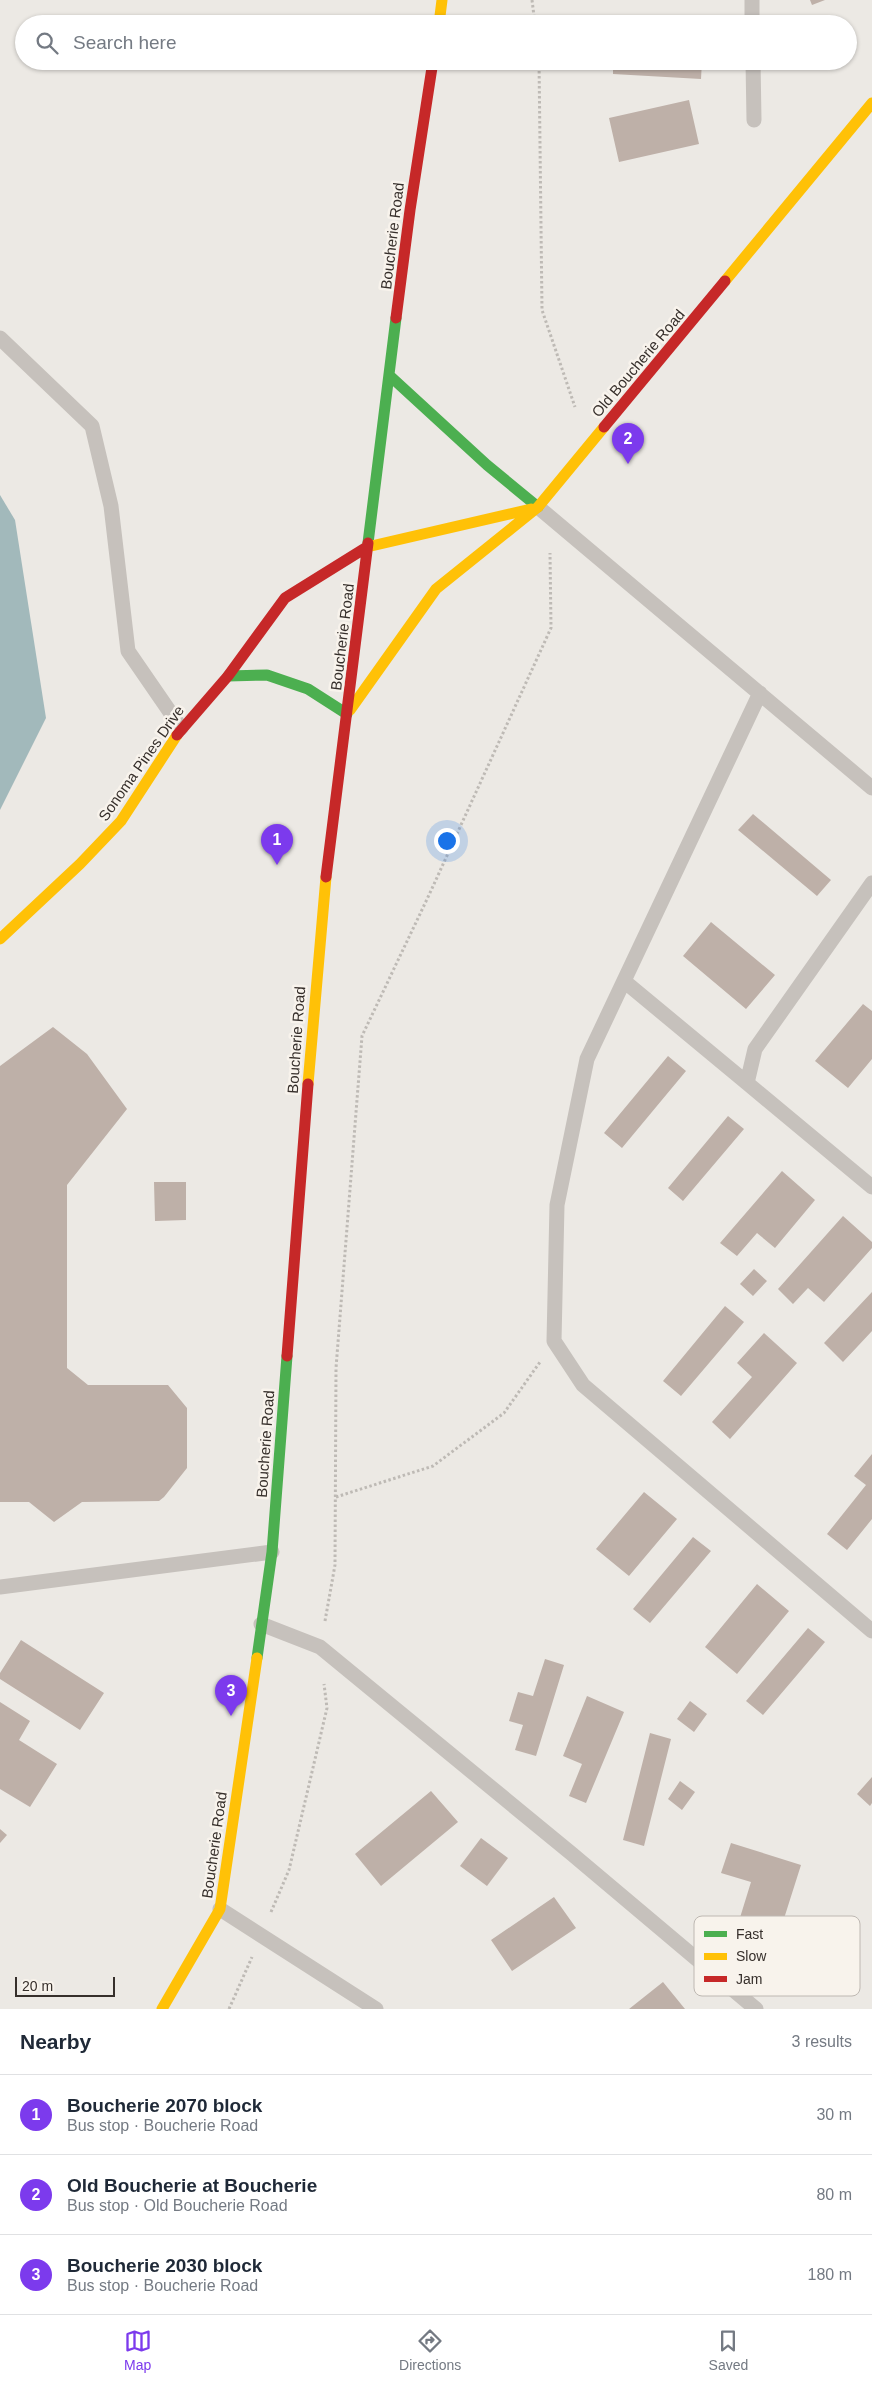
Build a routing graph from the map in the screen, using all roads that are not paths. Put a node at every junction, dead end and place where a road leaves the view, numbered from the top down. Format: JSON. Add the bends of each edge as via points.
{"nodes":[{"id":1,"x":442,"y":0,"type":"edge"},
{"id":2,"x":752,"y":0,"type":"edge"},
{"id":3,"x":440,"y":15,"type":"edge"},
{"id":4,"x":752,"y":15,"type":"edge"},
{"id":5,"x":432,"y":70,"type":"edge"},
{"id":6,"x":753,"y":70,"type":"edge"},
{"id":7,"x":872,"y":103,"type":"edge"},
{"id":8,"x":754,"y":120,"type":"dead end"},
{"id":9,"x":0,"y":338,"type":"edge"},
{"id":10,"x":390,"y":376,"type":"junction"},
{"id":11,"x":538,"y":507,"type":"junction"},
{"id":12,"x":368,"y":546,"type":"junction"},
{"id":13,"x":228,"y":676,"type":"junction"},
{"id":14,"x":760,"y":694,"type":"junction"},
{"id":15,"x":347,"y":714,"type":"junction"},
{"id":16,"x":181,"y":728,"type":"junction"},
{"id":17,"x":872,"y":788,"type":"edge"},
{"id":18,"x":872,"y":883,"type":"edge"},
{"id":19,"x":0,"y":939,"type":"edge"},
{"id":20,"x":624,"y":981,"type":"junction"},
{"id":21,"x":747,"y":1083,"type":"junction"},
{"id":22,"x":872,"y":1187,"type":"edge"},
{"id":23,"x":272,"y":1552,"type":"junction"},
{"id":24,"x":0,"y":1587,"type":"edge"},
{"id":25,"x":261,"y":1624,"type":"junction"},
{"id":26,"x":872,"y":1631,"type":"edge"},
{"id":27,"x":220,"y":1909,"type":"junction"},
{"id":28,"x":694,"y":1957,"type":"edge"},
{"id":29,"x":741,"y":1996,"type":"edge"},
{"id":30,"x":162,"y":2009,"type":"edge"},
{"id":31,"x":376,"y":2009,"type":"edge"},
{"id":32,"x":756,"y":2009,"type":"edge"}],
"edges":[{"from":1,"to":3,"type":"main road"},
{"from":2,"to":4,"type":"lane"},
{"from":5,"to":10,"type":"main road","name":"Boucherie Road","via":[[410,210]]},
{"from":6,"to":8,"type":"lane"},
{"from":7,"to":11,"type":"main road","name":"Old Boucherie Road"},
{"from":9,"to":16,"type":"lane","via":[[92,426],[111,506],[128,651]]},
{"from":10,"to":11,"type":"main road"},
{"from":10,"to":12,"type":"main road","name":"Boucherie Road"},
{"from":11,"to":12,"type":"main road"},
{"from":11,"to":14,"type":"lane"},
{"from":11,"to":15,"type":"main road","name":"Old Boucherie Road","via":[[436,589]]},
{"from":12,"to":13,"type":"main road","name":"Sonoma Pines Drive","via":[[285,598]]},
{"from":12,"to":15,"type":"main road","name":"Boucherie Road"},
{"from":13,"to":15,"type":"main road","via":[[267,675],[308,689]]},
{"from":13,"to":16,"type":"main road","name":"Sonoma Pines Drive"},
{"from":14,"to":17,"type":"lane"},
{"from":14,"to":20,"type":"lane"},
{"from":15,"to":23,"type":"main road","name":"Boucherie Road","via":[[322,906]]},
{"from":16,"to":19,"type":"main road","name":"Sonoma Pines Drive","via":[[121,821]]},
{"from":18,"to":21,"type":"lane","via":[[755,1049]]},
{"from":20,"to":21,"type":"lane"},
{"from":20,"to":26,"type":"lane","via":[[586,1059],[557,1205],[554,1341],[583,1385]]},
{"from":21,"to":22,"type":"lane"},
{"from":23,"to":24,"type":"lane"},
{"from":23,"to":25,"type":"main road","name":"Boucherie Road"},
{"from":25,"to":27,"type":"main road","name":"Boucherie Road"},
{"from":25,"to":28,"type":"lane","via":[[320,1647]]},
{"from":27,"to":30,"type":"main road","name":"Boucherie Road"},
{"from":27,"to":31,"type":"lane"},
{"from":29,"to":32,"type":"lane"}]}
